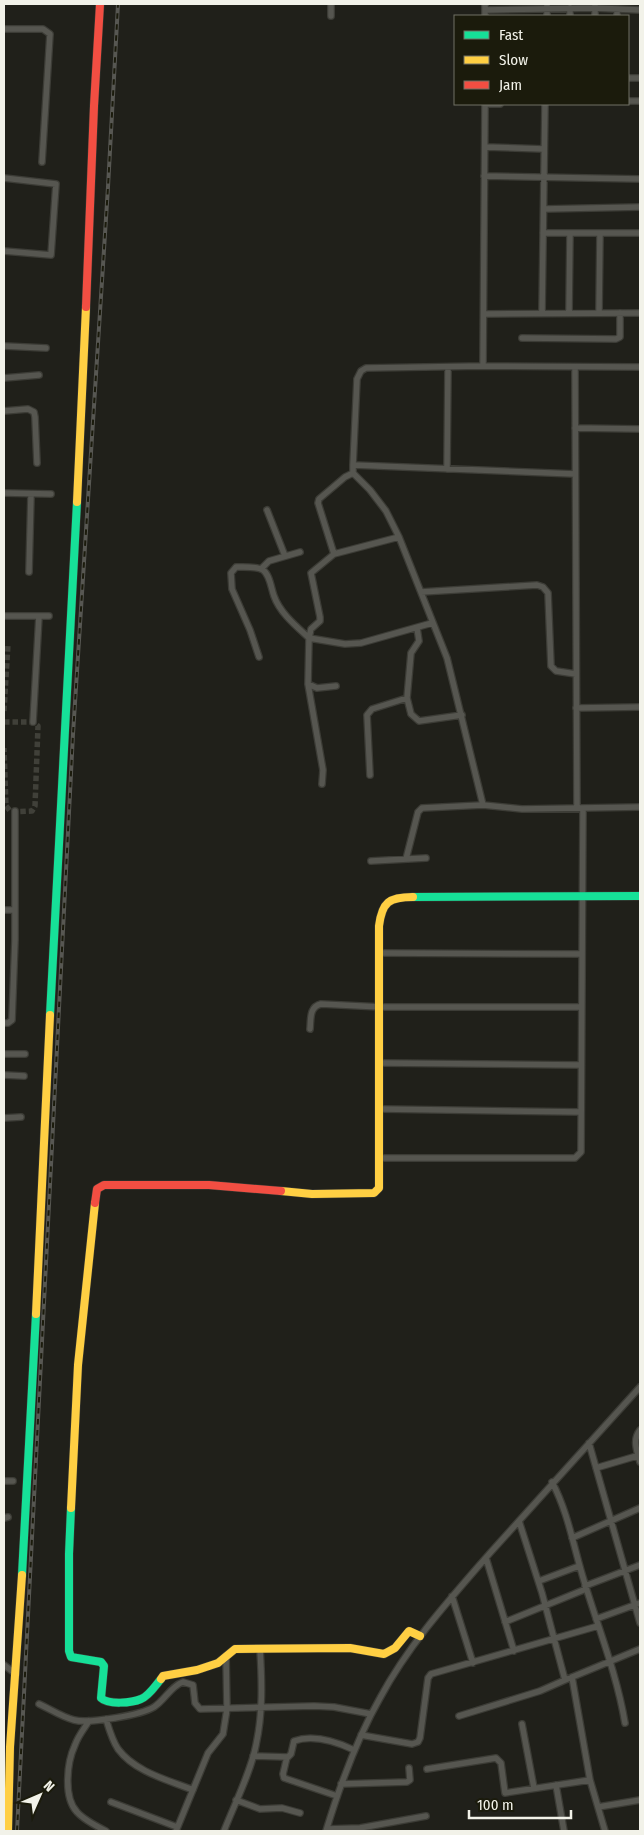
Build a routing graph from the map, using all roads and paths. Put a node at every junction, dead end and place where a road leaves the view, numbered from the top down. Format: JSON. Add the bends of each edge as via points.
{"nodes":[{"id":1,"x":100,"y":4,"type":"edge"},
{"id":2,"x":331,"y":4,"type":"edge"},
{"id":3,"x":547,"y":6,"type":"edge"},
{"id":4,"x":595,"y":6,"type":"edge"},
{"id":5,"x":570,"y":8,"type":"junction"},
{"id":6,"x":617,"y":9,"type":"junction"},
{"id":7,"x":485,"y":10,"type":"edge"},
{"id":8,"x":640,"y":10,"type":"edge"},
{"id":9,"x":570,"y":15,"type":"edge"},
{"id":10,"x":617,"y":15,"type":"edge"},
{"id":11,"x":331,"y":16,"type":"dead end"},
{"id":12,"x":4,"y":29,"type":"edge"},
{"id":13,"x":485,"y":105,"type":"edge"},
{"id":14,"x":545,"y":105,"type":"edge"},
{"id":15,"x":485,"y":148,"type":"junction"},
{"id":16,"x":544,"y":149,"type":"junction"},
{"id":17,"x":42,"y":162,"type":"dead end"},
{"id":18,"x":484,"y":176,"type":"junction"},
{"id":19,"x":544,"y":176,"type":"junction"},
{"id":20,"x":4,"y":178,"type":"edge"},
{"id":21,"x":640,"y":178,"type":"edge"},
{"id":22,"x":640,"y":207,"type":"edge"},
{"id":23,"x":544,"y":209,"type":"junction"},
{"id":24,"x":543,"y":233,"type":"junction"},
{"id":25,"x":570,"y":233,"type":"junction"},
{"id":26,"x":600,"y":233,"type":"junction"},
{"id":27,"x":640,"y":233,"type":"edge"},
{"id":28,"x":4,"y":251,"type":"edge"},
{"id":29,"x":542,"y":313,"type":"junction"},
{"id":30,"x":569,"y":313,"type":"junction"},
{"id":31,"x":599,"y":313,"type":"junction"},
{"id":32,"x":620,"y":313,"type":"junction"},
{"id":33,"x":640,"y":313,"type":"edge"},
{"id":34,"x":484,"y":314,"type":"junction"},
{"id":35,"x":522,"y":338,"type":"dead end"},
{"id":36,"x":4,"y":346,"type":"edge"},
{"id":37,"x":46,"y":348,"type":"dead end"},
{"id":38,"x":483,"y":366,"type":"junction"},
{"id":39,"x":448,"y":367,"type":"junction"},
{"id":40,"x":575,"y":367,"type":"junction"},
{"id":41,"x":640,"y":367,"type":"edge"},
{"id":42,"x":39,"y":375,"type":"dead end"},
{"id":43,"x":4,"y":378,"type":"edge"},
{"id":44,"x":4,"y":411,"type":"edge"},
{"id":45,"x":575,"y":428,"type":"junction"},
{"id":46,"x":640,"y":429,"type":"edge"},
{"id":47,"x":37,"y":463,"type":"dead end"},
{"id":48,"x":353,"y":464,"type":"junction"},
{"id":49,"x":447,"y":469,"type":"junction"},
{"id":50,"x":354,"y":473,"type":"junction"},
{"id":51,"x":575,"y":474,"type":"junction"},
{"id":52,"x":4,"y":493,"type":"edge"},
{"id":53,"x":51,"y":494,"type":"dead end"},
{"id":54,"x":31,"y":495,"type":"junction"},
{"id":55,"x":267,"y":510,"type":"dead end"},
{"id":56,"x":399,"y":537,"type":"junction"},
{"id":57,"x":300,"y":552,"type":"dead end"},
{"id":58,"x":334,"y":554,"type":"junction"},
{"id":59,"x":285,"y":556,"type":"junction"},
{"id":60,"x":261,"y":569,"type":"junction"},
{"id":61,"x":29,"y":572,"type":"dead end"},
{"id":62,"x":420,"y":592,"type":"junction"},
{"id":63,"x":4,"y":616,"type":"edge"},
{"id":64,"x":39,"y":616,"type":"junction"},
{"id":65,"x":50,"y":616,"type":"dead end"},
{"id":66,"x":432,"y":623,"type":"junction"},
{"id":67,"x":417,"y":628,"type":"junction"},
{"id":68,"x":309,"y":638,"type":"junction"},
{"id":69,"x":259,"y":656,"type":"dead end"},
{"id":70,"x":576,"y":674,"type":"junction"},
{"id":71,"x":308,"y":684,"type":"junction"},
{"id":72,"x":336,"y":686,"type":"dead end"},
{"id":73,"x":407,"y":698,"type":"junction"},
{"id":74,"x":640,"y":707,"type":"edge"},
{"id":75,"x":576,"y":708,"type":"junction"},
{"id":76,"x":462,"y":715,"type":"junction"},
{"id":77,"x":33,"y":722,"type":"dead end"},
{"id":78,"x":370,"y":775,"type":"dead end"},
{"id":79,"x":322,"y":784,"type":"dead end"},
{"id":80,"x":483,"y":805,"type":"junction"},
{"id":81,"x":640,"y":807,"type":"edge"},
{"id":82,"x":580,"y":808,"type":"junction"},
{"id":83,"x":15,"y":811,"type":"dead end"},
{"id":84,"x":426,"y":858,"type":"dead end"},
{"id":85,"x":406,"y":859,"type":"junction"},
{"id":86,"x":370,"y":861,"type":"dead end"},
{"id":87,"x":583,"y":896,"type":"junction"},
{"id":88,"x":640,"y":896,"type":"edge"},
{"id":89,"x":4,"y":910,"type":"edge"},
{"id":90,"x":15,"y":910,"type":"junction"},
{"id":91,"x":380,"y":953,"type":"junction"},
{"id":92,"x":582,"y":954,"type":"junction"},
{"id":93,"x":381,"y":1006,"type":"junction"},
{"id":94,"x":580,"y":1007,"type":"junction"},
{"id":95,"x":4,"y":1023,"type":"edge"},
{"id":96,"x":310,"y":1029,"type":"dead end"},
{"id":97,"x":4,"y":1054,"type":"edge"},
{"id":98,"x":25,"y":1054,"type":"dead end"},
{"id":99,"x":381,"y":1063,"type":"junction"},
{"id":100,"x":580,"y":1065,"type":"junction"},
{"id":101,"x":4,"y":1075,"type":"edge"},
{"id":102,"x":24,"y":1076,"type":"dead end"},
{"id":103,"x":381,"y":1109,"type":"junction"},
{"id":104,"x":581,"y":1112,"type":"junction"},
{"id":105,"x":21,"y":1117,"type":"dead end"},
{"id":106,"x":4,"y":1118,"type":"edge"},
{"id":107,"x":380,"y":1158,"type":"junction"},
{"id":108,"x":640,"y":1387,"type":"edge"},
{"id":109,"x":640,"y":1430,"type":"edge"},
{"id":110,"x":589,"y":1443,"type":"junction"},
{"id":111,"x":639,"y":1455,"type":"edge"},
{"id":112,"x":640,"y":1462,"type":"edge"},
{"id":113,"x":596,"y":1468,"type":"junction"},
{"id":114,"x":4,"y":1481,"type":"edge"},
{"id":115,"x":13,"y":1481,"type":"dead end"},
{"id":116,"x":552,"y":1482,"type":"junction"},
{"id":117,"x":640,"y":1508,"type":"edge"},
{"id":118,"x":612,"y":1520,"type":"junction"},
{"id":119,"x":519,"y":1521,"type":"junction"},
{"id":120,"x":572,"y":1538,"type":"junction"},
{"id":121,"x":486,"y":1558,"type":"junction"},
{"id":122,"x":640,"y":1565,"type":"edge"},
{"id":123,"x":579,"y":1566,"type":"junction"},
{"id":124,"x":626,"y":1571,"type":"junction"},
{"id":125,"x":539,"y":1581,"type":"junction"},
{"id":126,"x":586,"y":1587,"type":"junction"},
{"id":127,"x":452,"y":1596,"type":"junction"},
{"id":128,"x":638,"y":1604,"type":"edge"},
{"id":129,"x":546,"y":1606,"type":"junction"},
{"id":130,"x":596,"y":1619,"type":"junction"},
{"id":131,"x":505,"y":1622,"type":"junction"},
{"id":132,"x":640,"y":1623,"type":"edge"},
{"id":133,"x":598,"y":1626,"type":"junction"},
{"id":134,"x":420,"y":1636,"type":"junction"},
{"id":135,"x":554,"y":1639,"type":"junction"},
{"id":136,"x":260,"y":1649,"type":"junction"},
{"id":137,"x":640,"y":1649,"type":"edge"},
{"id":138,"x":514,"y":1651,"type":"junction"},
{"id":139,"x":226,"y":1656,"type":"junction"},
{"id":140,"x":610,"y":1662,"type":"junction"},
{"id":141,"x":473,"y":1663,"type":"junction"},
{"id":142,"x":4,"y":1665,"type":"edge"},
{"id":143,"x":16,"y":1674,"type":"junction"},
{"id":144,"x":572,"y":1677,"type":"junction"},
{"id":145,"x":565,"y":1680,"type":"junction"},
{"id":146,"x":38,"y":1704,"type":"dead end"},
{"id":147,"x":261,"y":1708,"type":"junction"},
{"id":148,"x":227,"y":1709,"type":"junction"},
{"id":149,"x":371,"y":1714,"type":"junction"},
{"id":150,"x":459,"y":1716,"type":"dead end"},
{"id":151,"x":106,"y":1719,"type":"junction"},
{"id":152,"x":89,"y":1721,"type":"junction"},
{"id":153,"x":625,"y":1723,"type":"dead end"},
{"id":154,"x":522,"y":1724,"type":"dead end"},
{"id":155,"x":361,"y":1736,"type":"junction"},
{"id":156,"x":7,"y":1748,"type":"edge"},
{"id":157,"x":354,"y":1750,"type":"junction"},
{"id":158,"x":253,"y":1756,"type":"junction"},
{"id":159,"x":287,"y":1757,"type":"junction"},
{"id":160,"x":409,"y":1768,"type":"dead end"},
{"id":161,"x":427,"y":1769,"type":"dead end"},
{"id":162,"x":590,"y":1780,"type":"junction"},
{"id":163,"x":341,"y":1784,"type":"junction"},
{"id":164,"x":556,"y":1785,"type":"junction"},
{"id":165,"x":534,"y":1788,"type":"junction"},
{"id":166,"x":193,"y":1790,"type":"junction"},
{"id":167,"x":337,"y":1796,"type":"junction"},
{"id":168,"x":236,"y":1800,"type":"junction"},
{"id":169,"x":640,"y":1800,"type":"edge"},
{"id":170,"x":112,"y":1802,"type":"dead end"},
{"id":171,"x":598,"y":1807,"type":"junction"},
{"id":172,"x":300,"y":1813,"type":"dead end"},
{"id":173,"x":426,"y":1816,"type":"dead end"},
{"id":174,"x":176,"y":1829,"type":"edge"},
{"id":175,"x":326,"y":1830,"type":"edge"},
{"id":176,"x":8,"y":1831,"type":"edge"},
{"id":177,"x":106,"y":1831,"type":"edge"},
{"id":178,"x":224,"y":1831,"type":"edge"},
{"id":179,"x":564,"y":1831,"type":"edge"},
{"id":180,"x":605,"y":1831,"type":"edge"}],
"edges":[{"from":1,"to":143,"type":"street"},
{"from":2,"to":11,"type":"street"},
{"from":3,"to":5,"type":"street"},
{"from":3,"to":7,"type":"street"},
{"from":4,"to":5,"type":"street"},
{"from":4,"to":6,"type":"street"},
{"from":5,"to":9,"type":"street"},
{"from":6,"to":8,"type":"street"},
{"from":6,"to":10,"type":"street"},
{"from":12,"to":17,"type":"street","via":[[42,29],[50,34]]},
{"from":13,"to":15,"type":"street"},
{"from":14,"to":16,"type":"street"},
{"from":15,"to":16,"type":"street"},
{"from":15,"to":18,"type":"street"},
{"from":16,"to":19,"type":"street"},
{"from":18,"to":19,"type":"street"},
{"from":18,"to":34,"type":"street"},
{"from":19,"to":21,"type":"street"},
{"from":19,"to":23,"type":"street"},
{"from":20,"to":28,"type":"street","via":[[56,184],[51,255]]},
{"from":22,"to":23,"type":"street"},
{"from":23,"to":24,"type":"street"},
{"from":24,"to":25,"type":"street"},
{"from":24,"to":29,"type":"street"},
{"from":25,"to":26,"type":"street"},
{"from":25,"to":30,"type":"street"},
{"from":26,"to":27,"type":"street"},
{"from":26,"to":31,"type":"street"},
{"from":29,"to":30,"type":"street"},
{"from":29,"to":34,"type":"street"},
{"from":30,"to":31,"type":"street"},
{"from":31,"to":32,"type":"street"},
{"from":32,"to":33,"type":"street"},
{"from":32,"to":35,"type":"street","via":[[621,333],[616,339]]},
{"from":34,"to":38,"type":"street"},
{"from":36,"to":37,"type":"street"},
{"from":38,"to":39,"type":"street"},
{"from":38,"to":40,"type":"street"},
{"from":39,"to":48,"type":"street","via":[[370,368],[361,371],[357,379]]},
{"from":39,"to":49,"type":"street"},
{"from":40,"to":41,"type":"street"},
{"from":40,"to":45,"type":"street"},
{"from":42,"to":43,"type":"street"},
{"from":44,"to":47,"type":"street","via":[[28,409],[34,412]]},
{"from":45,"to":46,"type":"street"},
{"from":45,"to":51,"type":"street"},
{"from":48,"to":49,"type":"street"},
{"from":48,"to":50,"type":"street"},
{"from":49,"to":51,"type":"street"},
{"from":50,"to":56,"type":"street","via":[[386,511]]},
{"from":50,"to":58,"type":"street","via":[[345,477],[318,503]]},
{"from":51,"to":70,"type":"street"},
{"from":52,"to":54,"type":"street"},
{"from":53,"to":54,"type":"street"},
{"from":54,"to":61,"type":"street"},
{"from":55,"to":59,"type":"street"},
{"from":56,"to":58,"type":"street"},
{"from":56,"to":62,"type":"street"},
{"from":57,"to":59,"type":"street"},
{"from":58,"to":68,"type":"street","via":[[311,573],[320,621],[311,629]]},
{"from":59,"to":60,"type":"street","via":[[269,561]]},
{"from":60,"to":68,"type":"street","via":[[268,577],[281,609]]},
{"from":60,"to":69,"type":"street","via":[[236,567],[230,579]]},
{"from":62,"to":66,"type":"street"},
{"from":62,"to":70,"type":"street","via":[[543,587],[548,593],[551,666],[556,671]]},
{"from":63,"to":64,"type":"street"},
{"from":64,"to":65,"type":"street"},
{"from":64,"to":77,"type":"street"},
{"from":66,"to":67,"type":"street"},
{"from":66,"to":76,"type":"street","via":[[447,658]]},
{"from":67,"to":68,"type":"street","via":[[361,643],[345,644]]},
{"from":67,"to":73,"type":"street","via":[[419,641],[411,653]]},
{"from":68,"to":71,"type":"street"},
{"from":70,"to":75,"type":"street"},
{"from":71,"to":72,"type":"street","via":[[317,688]]},
{"from":71,"to":79,"type":"street","via":[[323,770]]},
{"from":73,"to":76,"type":"street","via":[[411,714],[419,721]]},
{"from":73,"to":78,"type":"street","via":[[372,709],[366,715]]},
{"from":74,"to":75,"type":"street"},
{"from":75,"to":82,"type":"street"},
{"from":76,"to":80,"type":"street"},
{"from":80,"to":82,"type":"street","via":[[522,809]]},
{"from":80,"to":85,"type":"street","via":[[422,808],[418,812]]},
{"from":81,"to":82,"type":"street"},
{"from":82,"to":87,"type":"street"},
{"from":83,"to":90,"type":"street"},
{"from":84,"to":85,"type":"street"},
{"from":85,"to":86,"type":"street"},
{"from":87,"to":88,"type":"street"},
{"from":87,"to":91,"type":"street","via":[[395,898],[380,913]]},
{"from":87,"to":92,"type":"street"},
{"from":89,"to":90,"type":"street"},
{"from":90,"to":95,"type":"street","via":[[12,1020]]},
{"from":91,"to":92,"type":"street"},
{"from":91,"to":93,"type":"street"},
{"from":92,"to":94,"type":"street"},
{"from":93,"to":94,"type":"street"},
{"from":93,"to":96,"type":"street","via":[[317,1005],[312,1011]]},
{"from":93,"to":99,"type":"street"},
{"from":94,"to":100,"type":"street"},
{"from":97,"to":98,"type":"street"},
{"from":99,"to":100,"type":"street"},
{"from":99,"to":103,"type":"street"},
{"from":100,"to":104,"type":"street"},
{"from":101,"to":102,"type":"street"},
{"from":103,"to":104,"type":"street"},
{"from":103,"to":107,"type":"street"},
{"from":104,"to":107,"type":"street","via":[[581,1152],[575,1158]]},
{"from":105,"to":106,"type":"street"},
{"from":107,"to":139,"type":"street","via":[[379,1188],[374,1193],[312,1194],[209,1185],[104,1185],[97,1189],[78,1365],[69,1554],[70,1654],[74,1658],[101,1662],[104,1666],[101,1698],[113,1703],[140,1700],[166,1674],[202,1668],[218,1663]]},
{"from":108,"to":110,"type":"street"},
{"from":109,"to":111,"type":"street","via":[[635,1442]]},
{"from":110,"to":113,"type":"street"},
{"from":110,"to":116,"type":"street"},
{"from":111,"to":112,"type":"street"},
{"from":111,"to":113,"type":"street"},
{"from":113,"to":118,"type":"street"},
{"from":114,"to":115,"type":"street"},
{"from":116,"to":119,"type":"street"},
{"from":116,"to":120,"type":"street","via":[[565,1510]]},
{"from":117,"to":118,"type":"street"},
{"from":118,"to":120,"type":"street"},
{"from":118,"to":124,"type":"street"},
{"from":119,"to":121,"type":"street"},
{"from":119,"to":125,"type":"street"},
{"from":120,"to":123,"type":"street"},
{"from":121,"to":127,"type":"street"},
{"from":121,"to":131,"type":"street"},
{"from":122,"to":124,"type":"street"},
{"from":123,"to":125,"type":"street"},
{"from":123,"to":126,"type":"street"},
{"from":124,"to":126,"type":"street"},
{"from":124,"to":128,"type":"street"},
{"from":125,"to":129,"type":"street"},
{"from":126,"to":129,"type":"street"},
{"from":126,"to":130,"type":"street"},
{"from":127,"to":134,"type":"street"},
{"from":127,"to":141,"type":"street"},
{"from":128,"to":130,"type":"street"},
{"from":128,"to":132,"type":"street"},
{"from":129,"to":131,"type":"street"},
{"from":129,"to":135,"type":"street"},
{"from":130,"to":133,"type":"street"},
{"from":131,"to":138,"type":"street"},
{"from":133,"to":135,"type":"street"},
{"from":133,"to":140,"type":"street"},
{"from":134,"to":136,"type":"street","via":[[409,1631],[393,1650],[384,1654],[350,1648]]},
{"from":134,"to":149,"type":"street"},
{"from":135,"to":138,"type":"street"},
{"from":135,"to":145,"type":"street"},
{"from":136,"to":139,"type":"street","via":[[235,1649]]},
{"from":136,"to":147,"type":"street"},
{"from":137,"to":140,"type":"street"},
{"from":138,"to":141,"type":"street"},
{"from":139,"to":148,"type":"street"},
{"from":140,"to":144,"type":"street"},
{"from":140,"to":153,"type":"street"},
{"from":141,"to":155,"type":"street","via":[[435,1673],[428,1678],[418,1742],[412,1744]]},
{"from":142,"to":143,"type":"street"},
{"from":143,"to":156,"type":"street"},
{"from":144,"to":145,"type":"street"},
{"from":144,"to":162,"type":"street"},
{"from":145,"to":150,"type":"street"},
{"from":146,"to":152,"type":"street","via":[[75,1721]]},
{"from":147,"to":148,"type":"street"},
{"from":147,"to":149,"type":"street","via":[[334,1707]]},
{"from":147,"to":158,"type":"street"},
{"from":148,"to":151,"type":"street","via":[[197,1708],[193,1685],[183,1682],[148,1710]]},
{"from":148,"to":166,"type":"street","via":[[223,1734],[208,1754]]},
{"from":149,"to":155,"type":"street"},
{"from":151,"to":152,"type":"street"},
{"from":151,"to":166,"type":"street","via":[[117,1748],[137,1767]]},
{"from":152,"to":177,"type":"street","via":[[72,1754],[68,1795],[77,1813]]},
{"from":154,"to":165,"type":"street"},
{"from":155,"to":157,"type":"street"},
{"from":156,"to":176,"type":"street"},
{"from":157,"to":159,"type":"street","via":[[330,1740],[297,1740]]},
{"from":157,"to":163,"type":"street"},
{"from":158,"to":159,"type":"street"},
{"from":158,"to":168,"type":"street"},
{"from":159,"to":167,"type":"street","via":[[284,1778]]},
{"from":160,"to":163,"type":"street","via":[[410,1780],[407,1782]]},
{"from":161,"to":165,"type":"street","via":[[496,1758],[501,1763],[505,1793]]},
{"from":162,"to":164,"type":"street"},
{"from":162,"to":171,"type":"street"},
{"from":163,"to":167,"type":"street"},
{"from":164,"to":165,"type":"street"},
{"from":164,"to":179,"type":"street"},
{"from":166,"to":174,"type":"street"},
{"from":167,"to":175,"type":"street"},
{"from":168,"to":172,"type":"street","via":[[260,1809],[282,1808]]},
{"from":168,"to":178,"type":"street"},
{"from":169,"to":171,"type":"street"},
{"from":170,"to":174,"type":"street"},
{"from":171,"to":180,"type":"street"},
{"from":173,"to":175,"type":"street","via":[[360,1828]]}]}
